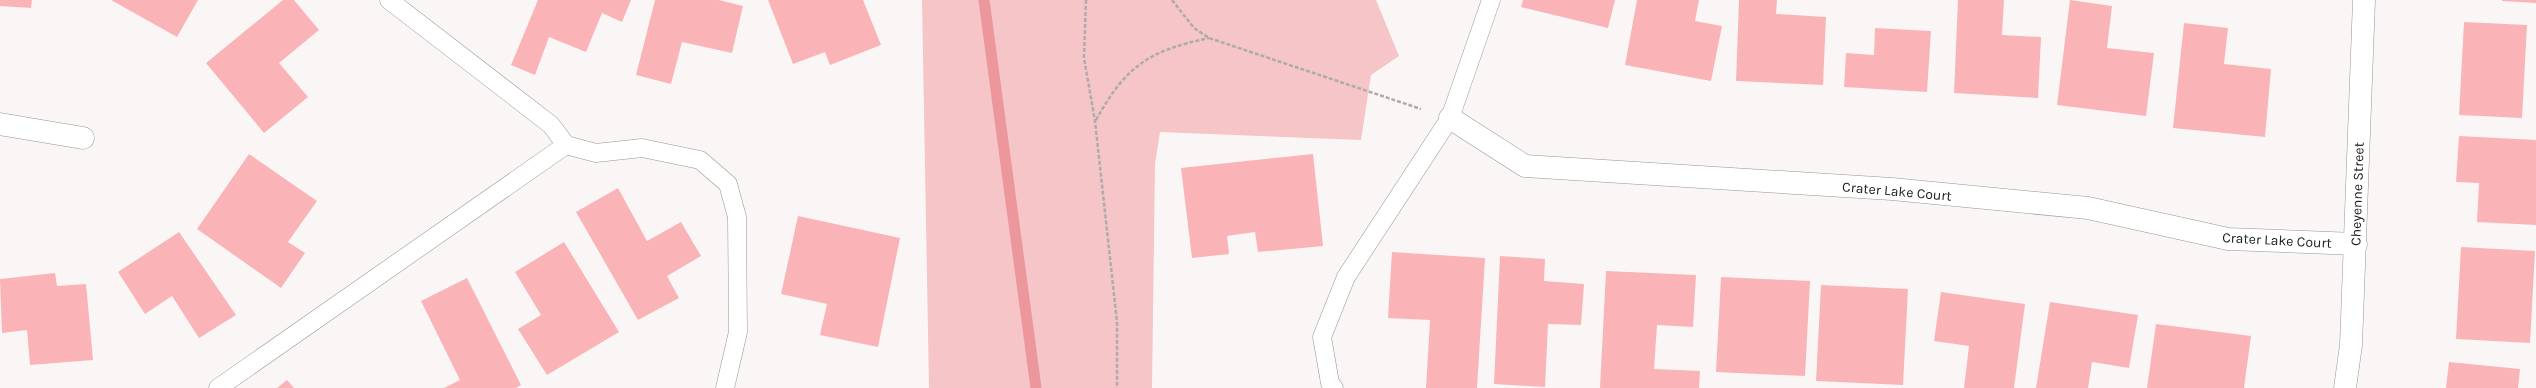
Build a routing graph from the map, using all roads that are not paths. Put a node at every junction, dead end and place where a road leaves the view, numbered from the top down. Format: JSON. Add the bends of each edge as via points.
{"nodes":[{"id":1,"x":389,"y":0,"type":"edge"},
{"id":2,"x":1491,"y":0,"type":"edge"},
{"id":3,"x":2364,"y":0,"type":"edge"},
{"id":4,"x":1450,"y":118,"type":"junction"},
{"id":5,"x":0,"y":124,"type":"edge"},
{"id":6,"x":83,"y":138,"type":"dead end"},
{"id":7,"x":566,"y":145,"type":"junction"},
{"id":8,"x":2356,"y":244,"type":"junction"},
{"id":9,"x":218,"y":388,"type":"edge"},
{"id":10,"x":725,"y":388,"type":"edge"},
{"id":11,"x":1334,"y":388,"type":"edge"},
{"id":12,"x":2345,"y":388,"type":"edge"}],
"edges":[{"from":1,"to":7,"type":"lane","via":[[551,124]]},
{"from":2,"to":4,"type":"lane"},
{"from":3,"to":8,"type":"street","name":"Cheyenne Street"},
{"from":4,"to":8,"type":"street","name":"Crater Lake Court","via":[[1526,166],[1892,189],[2088,208],[2228,239]]},
{"from":4,"to":11,"type":"lane","via":[[1346,277],[1322,337],[1330,383]]},
{"from":5,"to":6,"type":"street"},
{"from":7,"to":9,"type":"lane"},
{"from":7,"to":10,"type":"lane","via":[[596,153],[642,148],[700,160],[728,184],[737,217],[738,332]]},
{"from":8,"to":12,"type":"street","name":"Cheyenne Street","via":[[2351,345]]}]}
